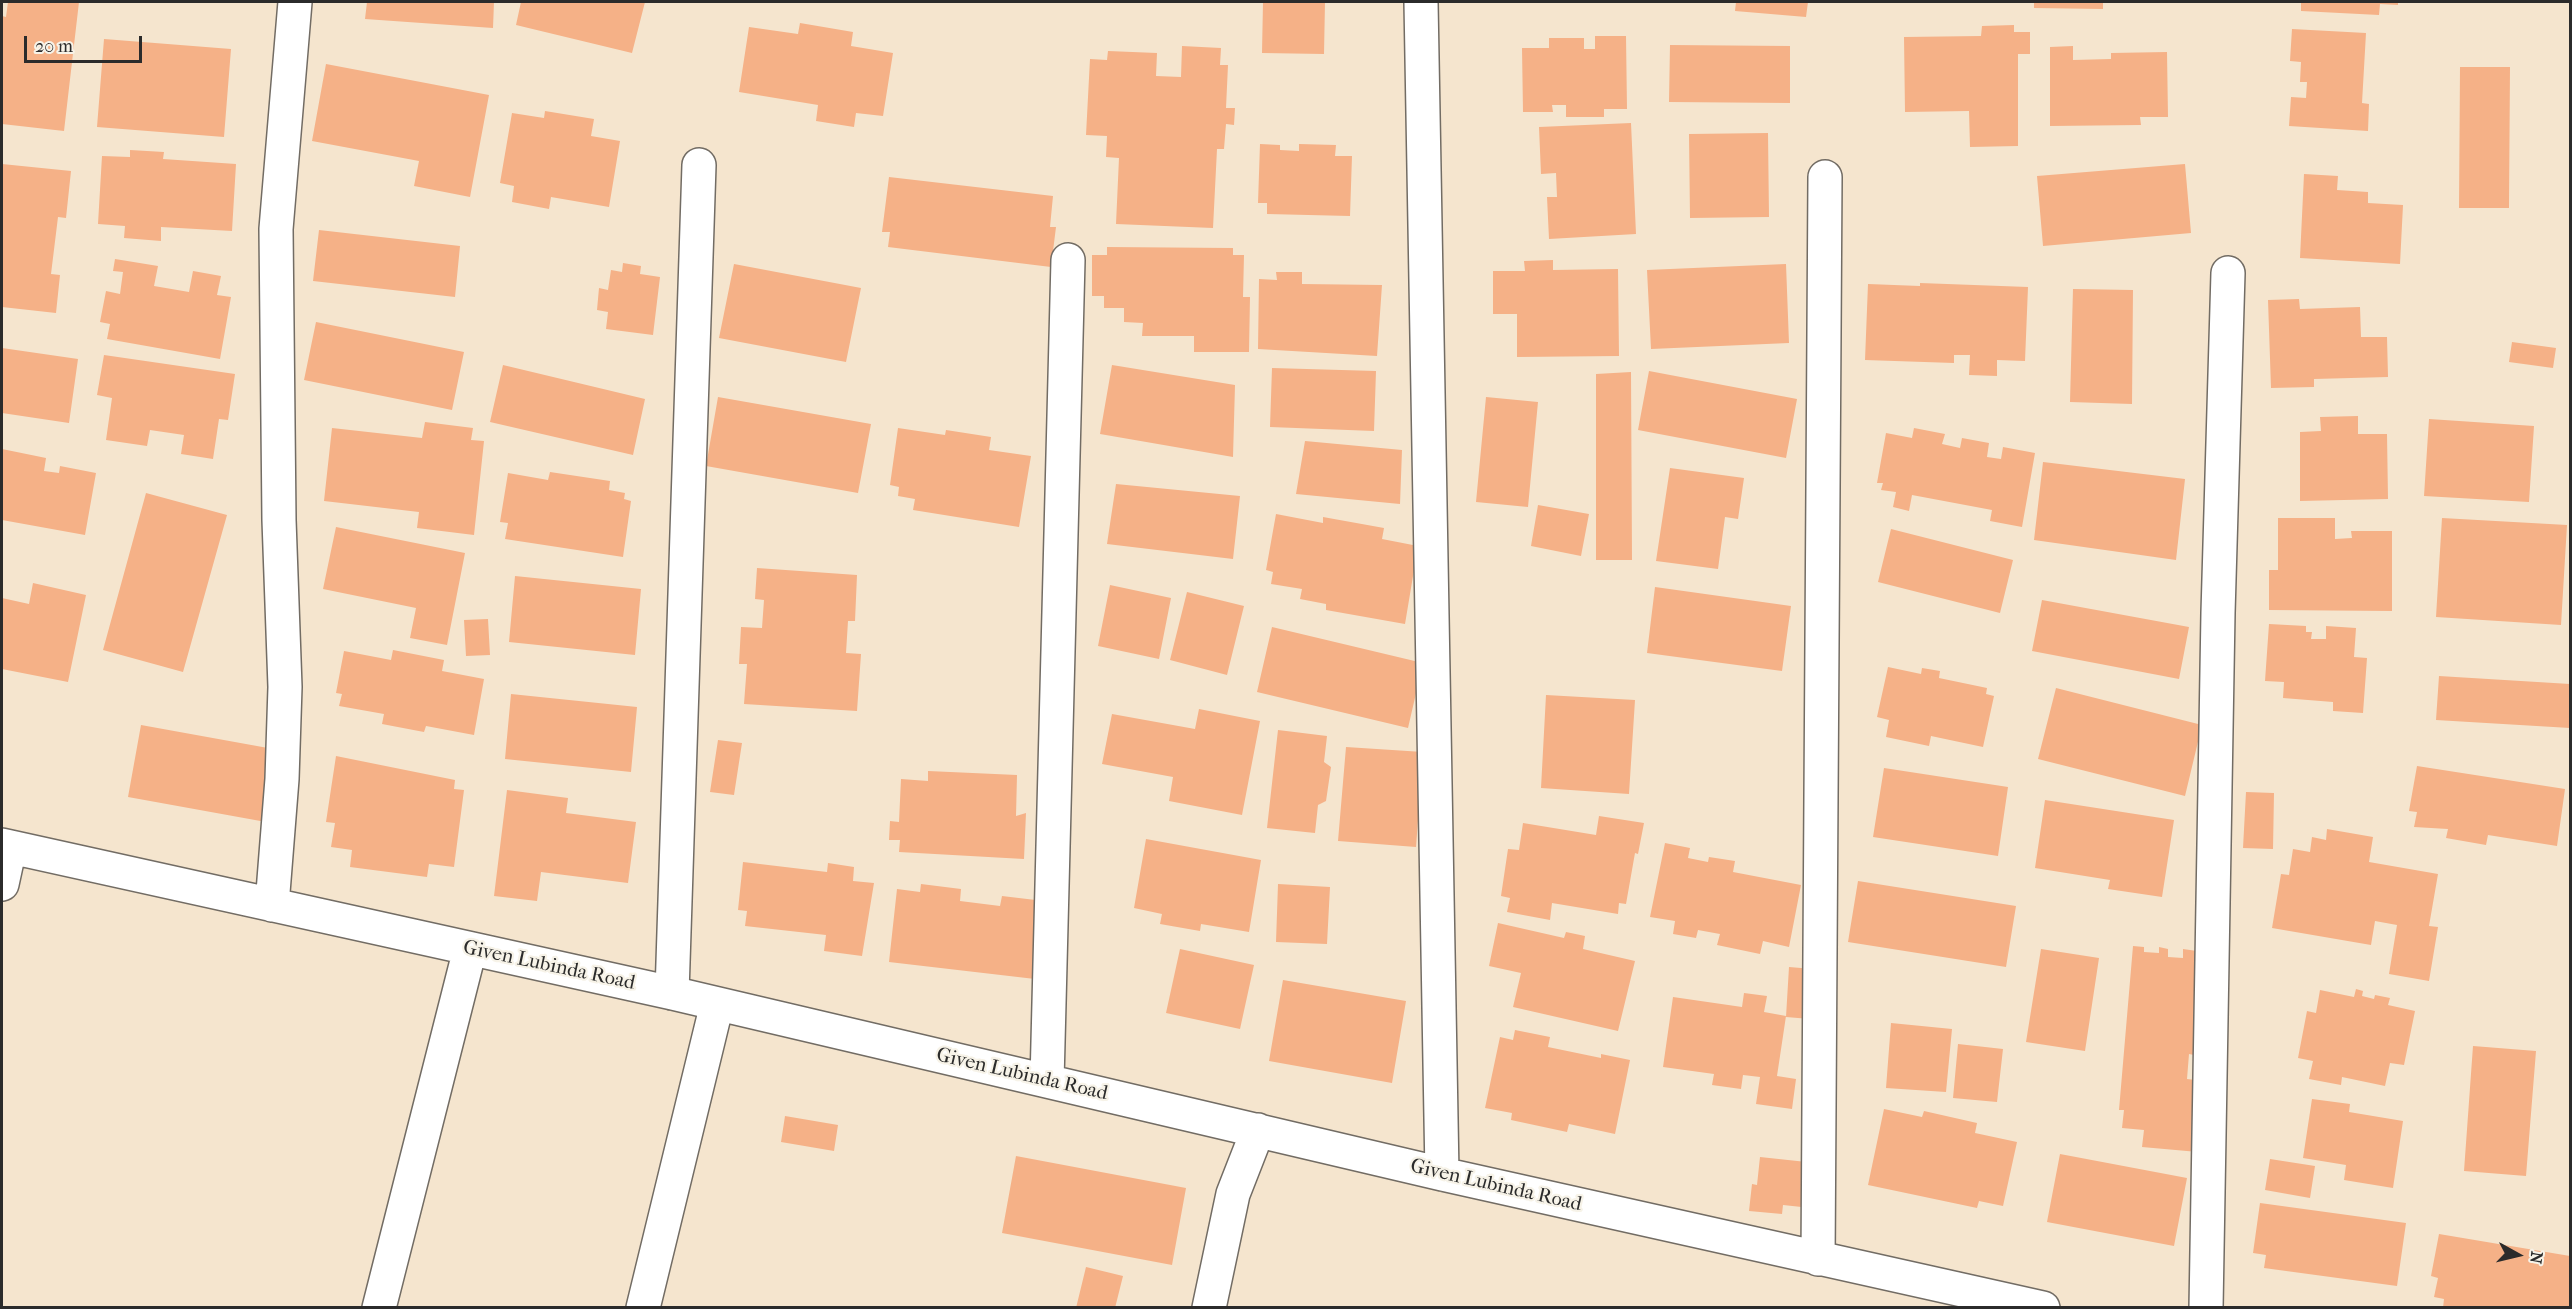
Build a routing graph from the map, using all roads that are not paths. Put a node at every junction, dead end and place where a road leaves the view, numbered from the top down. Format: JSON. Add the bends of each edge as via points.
{"nodes":[{"id":1,"x":295,"y":2,"type":"edge"},
{"id":2,"x":1421,"y":2,"type":"edge"},
{"id":3,"x":699,"y":165,"type":"dead end"},
{"id":4,"x":1825,"y":177,"type":"dead end"},
{"id":5,"x":1068,"y":260,"type":"dead end"},
{"id":6,"x":2228,"y":273,"type":"dead end"},
{"id":7,"x":6,"y":846,"type":"edge"},
{"id":8,"x":2,"y":884,"type":"edge"},
{"id":9,"x":272,"y":905,"type":"junction"},
{"id":10,"x":470,"y":949,"type":"junction"},
{"id":11,"x":672,"y":993,"type":"junction"},
{"id":12,"x":717,"y":1004,"type":"junction"},
{"id":13,"x":1047,"y":1081,"type":"junction"},
{"id":14,"x":1258,"y":1130,"type":"junction"},
{"id":15,"x":1442,"y":1174,"type":"junction"},
{"id":16,"x":1818,"y":1259,"type":"junction"},
{"id":17,"x":1967,"y":1299,"type":"edge"},
{"id":18,"x":379,"y":1308,"type":"edge"},
{"id":19,"x":643,"y":1308,"type":"edge"},
{"id":20,"x":1209,"y":1308,"type":"edge"},
{"id":21,"x":2043,"y":1308,"type":"edge"},
{"id":22,"x":2206,"y":1308,"type":"edge"}],
"edges":[{"from":1,"to":9,"type":"street","via":[[276,229],[285,687]]},
{"from":2,"to":15,"type":"street"},
{"from":3,"to":11,"type":"street"},
{"from":4,"to":16,"type":"street"},
{"from":5,"to":13,"type":"street"},
{"from":6,"to":22,"type":"street"},
{"from":7,"to":8,"type":"street"},
{"from":7,"to":9,"type":"street","name":"Given Lubinda Road"},
{"from":9,"to":10,"type":"street","name":"Given Lubinda Road"},
{"from":10,"to":11,"type":"street","name":"Given Lubinda Road"},
{"from":10,"to":18,"type":"street"},
{"from":11,"to":12,"type":"street","name":"Given Lubinda Road"},
{"from":12,"to":13,"type":"street","name":"Given Lubinda Road"},
{"from":12,"to":19,"type":"street"},
{"from":13,"to":14,"type":"street","name":"Given Lubinda Road"},
{"from":14,"to":15,"type":"street","name":"Given Lubinda Road"},
{"from":14,"to":20,"type":"street","via":[[1233,1194]]},
{"from":15,"to":16,"type":"street","name":"Given Lubinda Road"},
{"from":16,"to":17,"type":"street","name":"Given Lubinda Road"},
{"from":17,"to":21,"type":"street","name":"Given Lubinda Road"}]}
